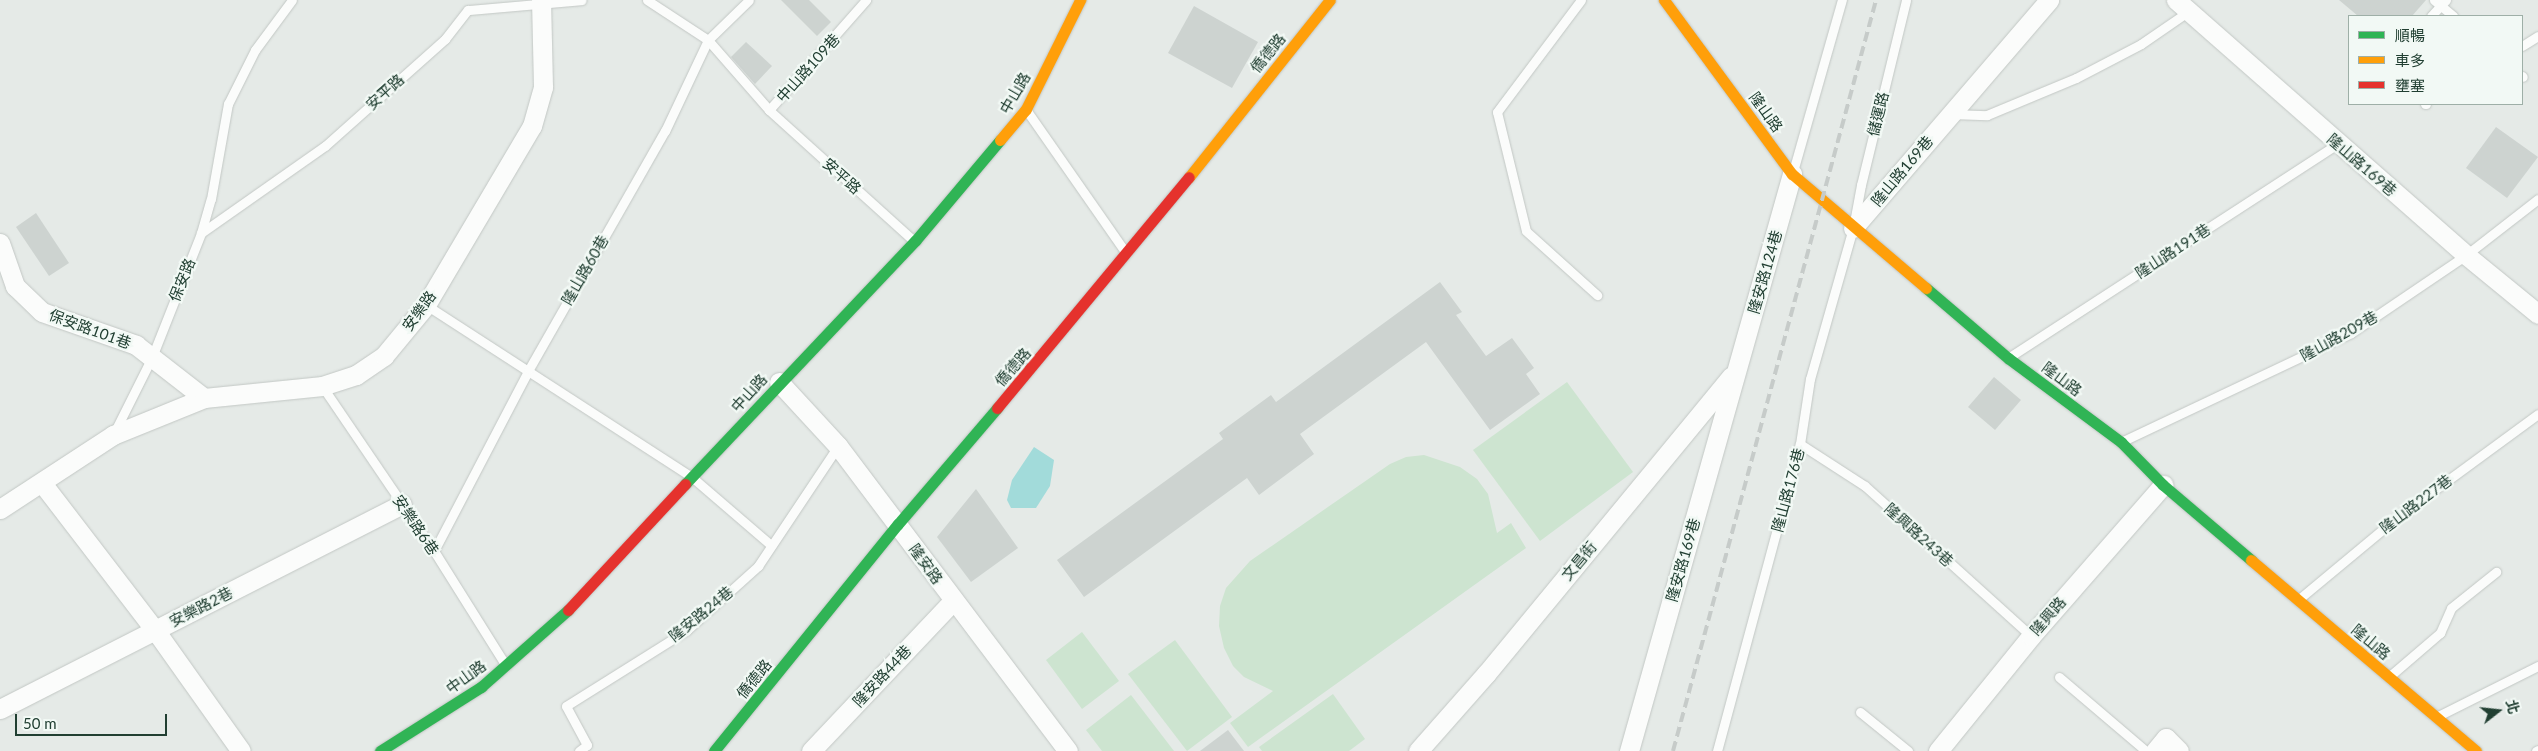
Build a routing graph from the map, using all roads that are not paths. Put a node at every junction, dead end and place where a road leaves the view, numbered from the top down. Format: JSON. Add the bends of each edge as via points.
{"nodes":[{"id":1,"x":292,"y":0,"type":"edge"},
{"id":2,"x":582,"y":0,"type":"edge"},
{"id":3,"x":647,"y":0,"type":"edge"},
{"id":4,"x":749,"y":0,"type":"edge"},
{"id":5,"x":866,"y":0,"type":"edge"},
{"id":6,"x":1080,"y":0,"type":"edge"},
{"id":7,"x":1330,"y":0,"type":"edge"},
{"id":8,"x":1581,"y":0,"type":"edge"},
{"id":9,"x":1842,"y":0,"type":"edge"},
{"id":10,"x":1906,"y":0,"type":"edge"},
{"id":11,"x":2049,"y":0,"type":"edge"},
{"id":12,"x":1666,"y":1,"type":"edge"},
{"id":13,"x":541,"y":2,"type":"edge"},
{"id":14,"x":2440,"y":2,"type":"edge"},
{"id":15,"x":2182,"y":6,"type":"edge"},
{"id":16,"x":2432,"y":15,"type":"edge"},
{"id":17,"x":2452,"y":15,"type":"edge"},
{"id":18,"x":2538,"y":36,"type":"edge"},
{"id":19,"x":708,"y":40,"type":"junction"},
{"id":20,"x":2523,"y":45,"type":"edge"},
{"id":21,"x":1026,"y":109,"type":"junction"},
{"id":22,"x":769,"y":110,"type":"junction"},
{"id":23,"x":1951,"y":114,"type":"junction"},
{"id":24,"x":2338,"y":144,"type":"junction"},
{"id":25,"x":1792,"y":174,"type":"junction"},
{"id":26,"x":2538,"y":199,"type":"edge"},
{"id":27,"x":1853,"y":228,"type":"junction"},
{"id":28,"x":201,"y":233,"type":"junction"},
{"id":29,"x":915,"y":241,"type":"junction"},
{"id":30,"x":0,"y":243,"type":"edge"},
{"id":31,"x":1128,"y":256,"type":"junction"},
{"id":32,"x":2466,"y":256,"type":"junction"},
{"id":33,"x":1597,"y":295,"type":"dead end"},
{"id":34,"x":426,"y":305,"type":"junction"},
{"id":35,"x":2538,"y":314,"type":"edge"},
{"id":36,"x":152,"y":357,"type":"junction"},
{"id":37,"x":2008,"y":358,"type":"junction"},
{"id":38,"x":529,"y":369,"type":"junction"},
{"id":39,"x":1737,"y":370,"type":"junction"},
{"id":40,"x":779,"y":382,"type":"junction"},
{"id":41,"x":322,"y":386,"type":"junction"},
{"id":42,"x":204,"y":398,"type":"junction"},
{"id":43,"x":2538,"y":414,"type":"edge"},
{"id":44,"x":113,"y":435,"type":"junction"},
{"id":45,"x":2121,"y":442,"type":"junction"},
{"id":46,"x":1800,"y":444,"type":"junction"},
{"id":47,"x":838,"y":446,"type":"junction"},
{"id":48,"x":693,"y":478,"type":"junction"},
{"id":49,"x":42,"y":483,"type":"junction"},
{"id":50,"x":2163,"y":485,"type":"junction"},
{"id":51,"x":402,"y":504,"type":"junction"},
{"id":52,"x":0,"y":509,"type":"edge"},
{"id":53,"x":898,"y":524,"type":"junction"},
{"id":54,"x":771,"y":545,"type":"junction"},
{"id":55,"x":434,"y":551,"type":"junction"},
{"id":56,"x":2496,"y":572,"type":"dead end"},
{"id":57,"x":2298,"y":600,"type":"junction"},
{"id":58,"x":952,"y":601,"type":"junction"},
{"id":59,"x":155,"y":630,"type":"junction"},
{"id":60,"x":2031,"y":636,"type":"junction"},
{"id":61,"x":506,"y":665,"type":"junction"},
{"id":62,"x":2538,"y":666,"type":"edge"},
{"id":63,"x":2059,"y":677,"type":"dead end"},
{"id":64,"x":2389,"y":677,"type":"junction"},
{"id":65,"x":0,"y":709,"type":"edge"},
{"id":66,"x":1860,"y":712,"type":"dead end"},
{"id":67,"x":2436,"y":717,"type":"junction"},
{"id":68,"x":1059,"y":748,"type":"edge"},
{"id":69,"x":241,"y":751,"type":"edge"},
{"id":70,"x":380,"y":751,"type":"edge"},
{"id":71,"x":579,"y":751,"type":"edge"},
{"id":72,"x":714,"y":751,"type":"edge"},
{"id":73,"x":811,"y":751,"type":"edge"},
{"id":74,"x":1418,"y":751,"type":"edge"},
{"id":75,"x":1629,"y":751,"type":"edge"},
{"id":76,"x":1717,"y":751,"type":"edge"},
{"id":77,"x":1908,"y":751,"type":"edge"},
{"id":78,"x":1938,"y":751,"type":"edge"},
{"id":79,"x":2146,"y":751,"type":"edge"},
{"id":80,"x":2155,"y":751,"type":"edge"},
{"id":81,"x":2179,"y":751,"type":"edge"},
{"id":82,"x":2476,"y":751,"type":"edge"}],
"edges":[{"from":1,"to":28,"type":"lane","name":"保安路","via":[[255,50],[228,104],[211,199]]},
{"from":2,"to":13,"type":"lane","name":"安平路"},
{"from":3,"to":19,"type":"lane"},
{"from":4,"to":19,"type":"lane","name":"隆山路60巷"},
{"from":5,"to":22,"type":"lane","name":"中山路109巷"},
{"from":6,"to":21,"type":"street","name":"中山路"},
{"from":7,"to":31,"type":"street","name":"僑德路"},
{"from":8,"to":33,"type":"lane","via":[[1497,112],[1526,232]]},
{"from":9,"to":25,"type":"lane"},
{"from":10,"to":27,"type":"lane","name":"儲運路"},
{"from":11,"to":23,"type":"street","name":"隆山路169巷"},
{"from":12,"to":25,"type":"street","name":"隆山路"},
{"from":13,"to":28,"type":"lane","name":"安平路","via":[[468,10],[445,39],[325,146]]},
{"from":13,"to":34,"type":"street","name":"安樂路","via":[[543,87],[532,126]]},
{"from":14,"to":16,"type":"lane"},
{"from":14,"to":17,"type":"lane"},
{"from":15,"to":23,"type":"lane","name":"隆山路169巷","via":[[2141,44],[2076,78],[1987,115]]},
{"from":15,"to":24,"type":"street","name":"隆山路169巷"},
{"from":18,"to":20,"type":"lane"},
{"from":19,"to":22,"type":"lane","name":"中山路109巷"},
{"from":19,"to":38,"type":"lane","name":"隆山路60巷","via":[[665,131]]},
{"from":21,"to":29,"type":"street","name":"中山路"},
{"from":21,"to":31,"type":"lane"},
{"from":22,"to":29,"type":"lane","name":"安平路"},
{"from":23,"to":27,"type":"street","name":"隆山路169巷"},
{"from":24,"to":32,"type":"street","name":"隆山路169巷"},
{"from":24,"to":37,"type":"lane","name":"隆山路191巷"},
{"from":25,"to":27,"type":"street","name":"隆山路"},
{"from":25,"to":39,"type":"street","name":"隆安路124巷"},
{"from":26,"to":32,"type":"lane","name":"隆山路209巷"},
{"from":27,"to":37,"type":"street","name":"隆山路"},
{"from":27,"to":46,"type":"lane","name":"隆山路176巷","via":[[1810,379]]},
{"from":28,"to":36,"type":"lane","name":"保安路"},
{"from":29,"to":40,"type":"street","name":"中山路"},
{"from":30,"to":36,"type":"street","name":"保安路101巷","via":[[15,286],[42,312],[136,345]]},
{"from":31,"to":53,"type":"street","name":"僑德路"},
{"from":32,"to":35,"type":"street","name":"隆山路169巷"},
{"from":32,"to":45,"type":"lane","name":"隆山路209巷","via":[[2351,333]]},
{"from":34,"to":38,"type":"lane"},
{"from":34,"to":41,"type":"street","name":"安樂路","via":[[384,356],[356,375]]},
{"from":36,"to":42,"type":"street","name":"保安路101巷"},
{"from":36,"to":44,"type":"lane","name":"保安路"},
{"from":37,"to":45,"type":"street","name":"隆山路"},
{"from":38,"to":48,"type":"lane"},
{"from":38,"to":55,"type":"lane","name":"隆山路60巷"},
{"from":39,"to":74,"type":"street","name":"文昌街","via":[[1486,674]]},
{"from":39,"to":75,"type":"street","name":"隆安路169巷"},
{"from":40,"to":47,"type":"street","name":"隆安路"},
{"from":40,"to":48,"type":"street","name":"中山路"},
{"from":41,"to":42,"type":"street","name":"安樂路"},
{"from":41,"to":51,"type":"lane","name":"安樂路6巷"},
{"from":42,"to":44,"type":"street","name":"安樂路"},
{"from":43,"to":57,"type":"lane","name":"隆山路227巷","via":[[2399,516]]},
{"from":44,"to":49,"type":"street","name":"保安路"},
{"from":45,"to":50,"type":"street","name":"隆山路"},
{"from":46,"to":60,"type":"lane","name":"隆興路243巷","via":[[1865,486]]},
{"from":46,"to":76,"type":"lane","name":"隆山路176巷"},
{"from":47,"to":53,"type":"street","name":"隆安路"},
{"from":47,"to":54,"type":"lane","name":"隆安路24巷"},
{"from":48,"to":54,"type":"lane"},
{"from":48,"to":61,"type":"street","name":"中山路","via":[[571,608]]},
{"from":49,"to":52,"type":"street","name":"保安路"},
{"from":49,"to":59,"type":"street"},
{"from":50,"to":57,"type":"street","name":"隆山路"},
{"from":50,"to":60,"type":"street","name":"隆興路"},
{"from":51,"to":55,"type":"lane","name":"安樂路6巷"},
{"from":51,"to":59,"type":"street","name":"安樂路2巷"},
{"from":53,"to":58,"type":"street","name":"隆安路"},
{"from":53,"to":72,"type":"street","name":"僑德路"},
{"from":54,"to":71,"type":"lane","name":"隆安路24巷","via":[[758,566],[687,630],[566,706],[587,745]]},
{"from":55,"to":61,"type":"lane","name":"安樂路6巷"},
{"from":56,"to":64,"type":"lane","via":[[2451,608],[2440,633]]},
{"from":57,"to":64,"type":"street","name":"隆山路"},
{"from":58,"to":68,"type":"street","name":"隆安路"},
{"from":58,"to":73,"type":"street","name":"隆安路44巷"},
{"from":59,"to":65,"type":"street","name":"安樂路2巷"},
{"from":59,"to":69,"type":"street"},
{"from":60,"to":78,"type":"street","name":"隆興路"},
{"from":61,"to":70,"type":"street","name":"中山路","via":[[481,687]]},
{"from":62,"to":67,"type":"lane"},
{"from":63,"to":79,"type":"lane"},
{"from":64,"to":67,"type":"street","name":"隆山路"},
{"from":66,"to":77,"type":"lane"},
{"from":67,"to":82,"type":"street","name":"隆山路"},
{"from":80,"to":81,"type":"street","via":[[2166,738]]}]}
